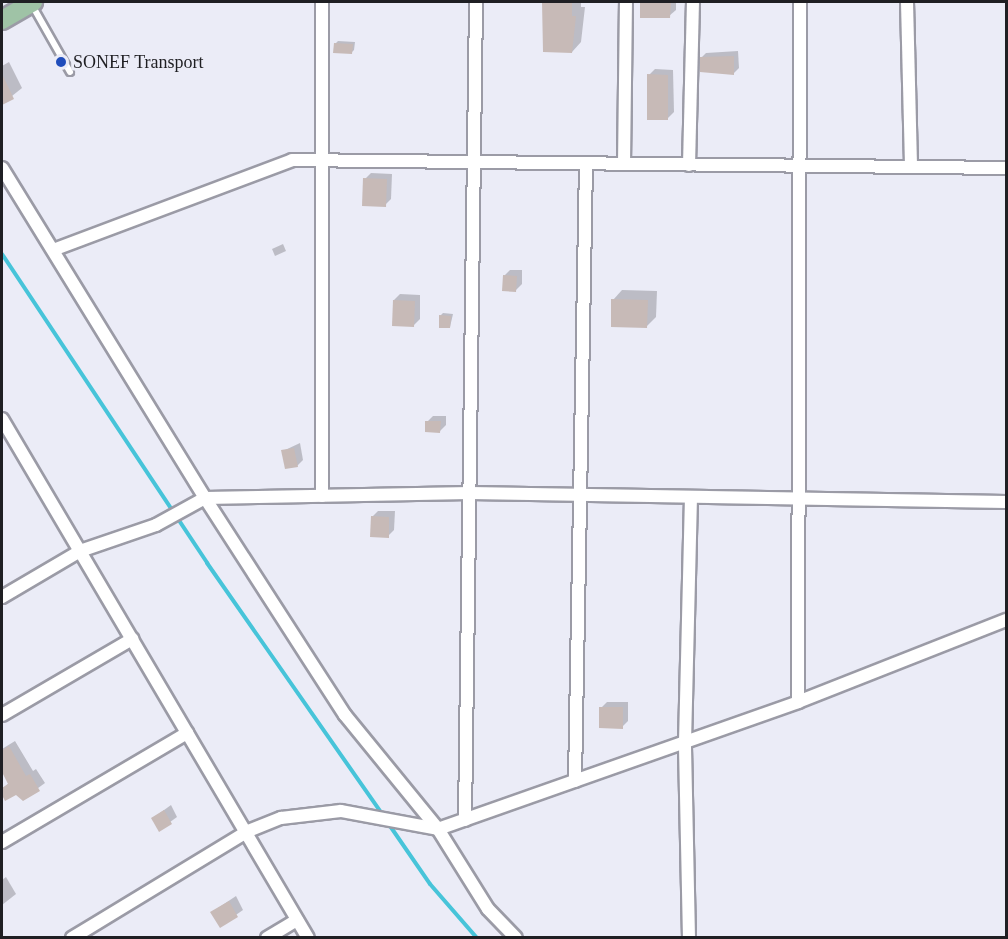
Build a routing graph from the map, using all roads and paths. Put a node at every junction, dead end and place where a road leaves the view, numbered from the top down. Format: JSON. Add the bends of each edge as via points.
{"nodes":[{"id":1,"x":31,"y":2,"type":"edge"},
{"id":2,"x":322,"y":2,"type":"edge"},
{"id":3,"x":476,"y":2,"type":"edge"},
{"id":4,"x":626,"y":2,"type":"edge"},
{"id":5,"x":693,"y":2,"type":"edge"},
{"id":6,"x":800,"y":2,"type":"edge"},
{"id":7,"x":907,"y":2,"type":"edge"},
{"id":8,"x":2,"y":20,"type":"edge"},
{"id":9,"x":70,"y":72,"type":"dead end"},
{"id":10,"x":322,"y":161,"type":"junction"},
{"id":11,"x":474,"y":162,"type":"junction"},
{"id":12,"x":586,"y":164,"type":"junction"},
{"id":13,"x":624,"y":164,"type":"junction"},
{"id":14,"x":689,"y":165,"type":"junction"},
{"id":15,"x":800,"y":166,"type":"junction"},
{"id":16,"x":911,"y":167,"type":"junction"},
{"id":17,"x":2,"y":168,"type":"edge"},
{"id":18,"x":1006,"y":168,"type":"edge"},
{"id":19,"x":53,"y":250,"type":"junction"},
{"id":20,"x":2,"y":419,"type":"edge"},
{"id":21,"x":470,"y":493,"type":"junction"},
{"id":22,"x":580,"y":495,"type":"junction"},
{"id":23,"x":322,"y":496,"type":"junction"},
{"id":24,"x":691,"y":497,"type":"junction"},
{"id":25,"x":205,"y":498,"type":"junction"},
{"id":26,"x":796,"y":499,"type":"junction"},
{"id":27,"x":1006,"y":502,"type":"edge"},
{"id":28,"x":80,"y":551,"type":"junction"},
{"id":29,"x":2,"y":597,"type":"edge"},
{"id":30,"x":1006,"y":620,"type":"edge"},
{"id":31,"x":132,"y":639,"type":"junction"},
{"id":32,"x":798,"y":702,"type":"junction"},
{"id":33,"x":2,"y":715,"type":"edge"},
{"id":34,"x":187,"y":733,"type":"junction"},
{"id":35,"x":685,"y":742,"type":"junction"},
{"id":36,"x":575,"y":781,"type":"junction"},
{"id":37,"x":465,"y":819,"type":"junction"},
{"id":38,"x":438,"y":829,"type":"junction"},
{"id":39,"x":246,"y":832,"type":"junction"},
{"id":40,"x":2,"y":843,"type":"edge"},
{"id":41,"x":297,"y":920,"type":"junction"},
{"id":42,"x":72,"y":938,"type":"edge"},
{"id":43,"x":267,"y":938,"type":"edge"},
{"id":44,"x":308,"y":938,"type":"edge"},
{"id":45,"x":516,"y":938,"type":"edge"},
{"id":46,"x":689,"y":938,"type":"edge"}],
"edges":[{"from":1,"to":8,"type":"main road"},
{"from":1,"to":9,"type":"lane"},
{"from":2,"to":10,"type":"street"},
{"from":3,"to":11,"type":"street"},
{"from":4,"to":13,"type":"street"},
{"from":5,"to":14,"type":"street"},
{"from":6,"to":15,"type":"street"},
{"from":7,"to":16,"type":"street"},
{"from":10,"to":11,"type":"street"},
{"from":10,"to":19,"type":"street","via":[[292,160]]},
{"from":10,"to":23,"type":"street"},
{"from":11,"to":12,"type":"street"},
{"from":11,"to":21,"type":"street"},
{"from":12,"to":13,"type":"street"},
{"from":12,"to":22,"type":"street"},
{"from":13,"to":14,"type":"street"},
{"from":14,"to":15,"type":"street"},
{"from":15,"to":16,"type":"street"},
{"from":15,"to":26,"type":"street"},
{"from":16,"to":18,"type":"street"},
{"from":17,"to":19,"type":"street"},
{"from":19,"to":25,"type":"street"},
{"from":20,"to":28,"type":"street"},
{"from":21,"to":22,"type":"street"},
{"from":21,"to":23,"type":"street"},
{"from":21,"to":37,"type":"street"},
{"from":22,"to":24,"type":"street"},
{"from":22,"to":36,"type":"street"},
{"from":23,"to":25,"type":"street"},
{"from":24,"to":26,"type":"street"},
{"from":24,"to":35,"type":"street"},
{"from":25,"to":28,"type":"street","via":[[156,525]]},
{"from":25,"to":38,"type":"street","via":[[345,714]]},
{"from":26,"to":27,"type":"street"},
{"from":26,"to":32,"type":"street"},
{"from":28,"to":29,"type":"street"},
{"from":28,"to":31,"type":"street"},
{"from":30,"to":32,"type":"street"},
{"from":31,"to":33,"type":"street"},
{"from":31,"to":34,"type":"street"},
{"from":32,"to":35,"type":"street"},
{"from":34,"to":39,"type":"street"},
{"from":34,"to":40,"type":"street"},
{"from":35,"to":36,"type":"street"},
{"from":35,"to":46,"type":"street"},
{"from":36,"to":37,"type":"street"},
{"from":37,"to":38,"type":"street"},
{"from":38,"to":39,"type":"street","via":[[341,811],[281,818]]},
{"from":38,"to":45,"type":"street","via":[[488,909]]},
{"from":39,"to":41,"type":"street"},
{"from":39,"to":42,"type":"street"},
{"from":41,"to":43,"type":"street"},
{"from":41,"to":44,"type":"street"}]}
